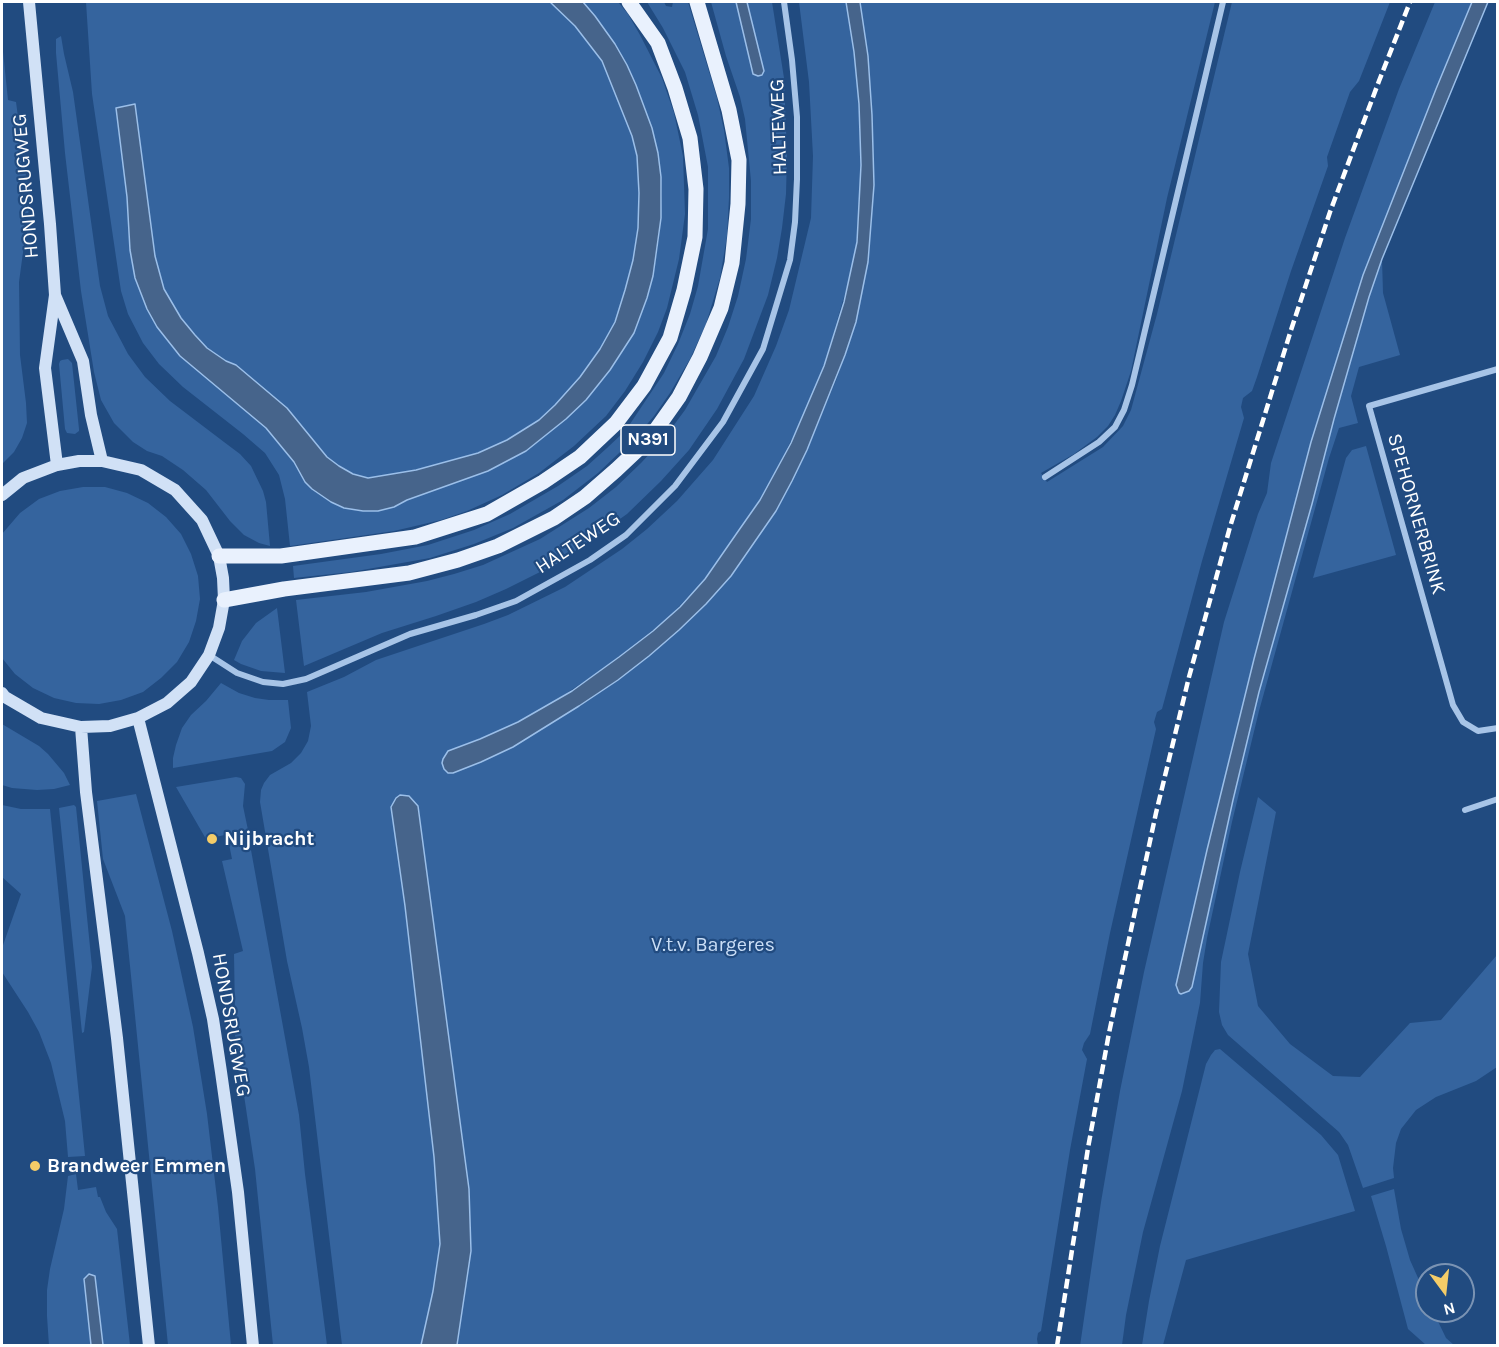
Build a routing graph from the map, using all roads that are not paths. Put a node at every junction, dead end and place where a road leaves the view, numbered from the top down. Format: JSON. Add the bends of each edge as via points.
{"nodes":[{"id":1,"x":29,"y":2,"type":"edge"},
{"id":2,"x":629,"y":2,"type":"edge"},
{"id":3,"x":697,"y":2,"type":"edge"},
{"id":4,"x":784,"y":2,"type":"edge"},
{"id":5,"x":1223,"y":2,"type":"edge"},
{"id":6,"x":55,"y":295,"type":"junction"},
{"id":7,"x":1497,"y":369,"type":"edge"},
{"id":8,"x":102,"y":461,"type":"junction"},
{"id":9,"x":57,"y":465,"type":"junction"},
{"id":10,"x":1045,"y":477,"type":"dead end"},
{"id":11,"x":2,"y":495,"type":"edge"},
{"id":12,"x":219,"y":556,"type":"junction"},
{"id":13,"x":224,"y":600,"type":"junction"},
{"id":14,"x":209,"y":655,"type":"junction"},
{"id":15,"x":2,"y":693,"type":"edge"},
{"id":16,"x":138,"y":718,"type":"junction"},
{"id":17,"x":81,"y":727,"type":"junction"},
{"id":18,"x":1497,"y":728,"type":"edge"},
{"id":19,"x":1497,"y":799,"type":"edge"},
{"id":20,"x":1465,"y":810,"type":"dead end"},
{"id":21,"x":149,"y":1346,"type":"edge"},
{"id":22,"x":254,"y":1346,"type":"edge"}],
"edges":[{"from":1,"to":6,"type":"main road","name":"HONDSRUGWEG"},
{"from":2,"to":12,"type":"main road","number":"N391","via":[[658,43],[675,88],[690,138],[696,189],[695,237],[684,290],[670,338],[644,386],[616,423],[580,458],[487,514],[415,537],[281,556]]},
{"from":3,"to":13,"type":"main road","number":"N391","via":[[729,110],[739,160],[732,263],[721,308],[700,357],[679,397],[650,438],[585,497],[554,518],[498,546],[409,573]]},
{"from":4,"to":14,"type":"street","name":"HALTEWEG","via":[[797,117],[795,222],[790,260],[763,349],[723,422],[675,486],[626,535],[516,601],[410,634],[306,679],[283,684],[263,682],[237,673]]},
{"from":5,"to":10,"type":"street","via":[[1124,410],[1115,427],[1099,441]]},
{"from":6,"to":8,"type":"main road","name":"HONDSRUGWEG","via":[[82,361]]},
{"from":6,"to":9,"type":"main road","name":"HONDSRUGWEG","via":[[45,368]]},
{"from":7,"to":18,"type":"street","name":"SPEHORNERBRINK","via":[[1369,406],[1453,705],[1463,722],[1478,731]]},
{"from":8,"to":9,"type":"main road","via":[[79,460]]},
{"from":8,"to":12,"type":"main road","via":[[141,470],[175,490],[202,520]]},
{"from":9,"to":11,"type":"main road","via":[[23,478]]},
{"from":12,"to":13,"type":"main road"},
{"from":13,"to":14,"type":"main road"},
{"from":14,"to":16,"type":"main road","via":[[191,682],[167,703]]},
{"from":15,"to":17,"type":"main road","via":[[40,718]]},
{"from":16,"to":17,"type":"main road","via":[[110,726]]},
{"from":16,"to":22,"type":"main road","name":"HONDSRUGWEG","via":[[213,1019],[238,1192]]},
{"from":17,"to":21,"type":"main road"},
{"from":19,"to":20,"type":"street"}]}
